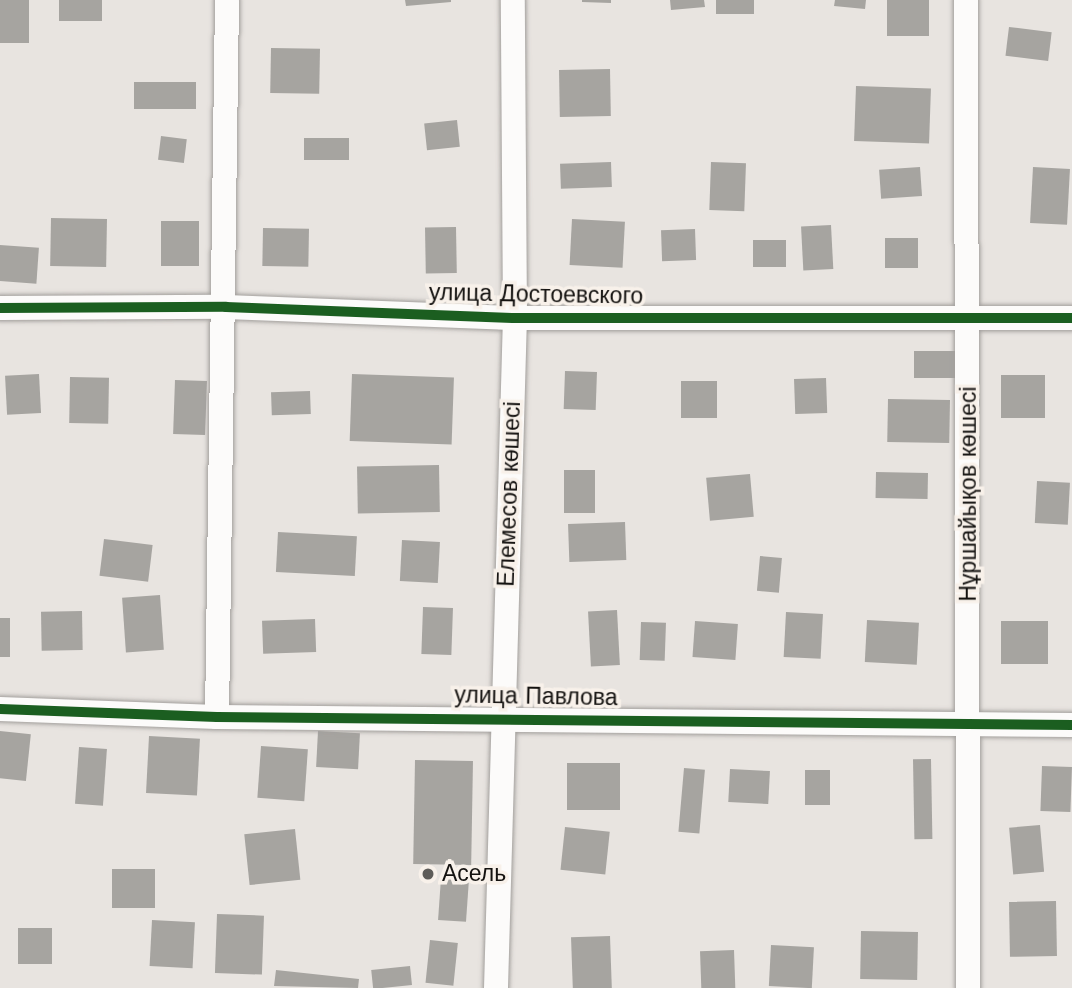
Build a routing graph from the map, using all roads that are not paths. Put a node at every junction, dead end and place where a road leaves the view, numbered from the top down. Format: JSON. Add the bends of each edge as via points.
{"nodes":[{"id":1,"x":227,"y":0,"type":"edge"},
{"id":2,"x":513,"y":0,"type":"edge"},
{"id":3,"x":966,"y":0,"type":"edge"},
{"id":4,"x":226,"y":307,"type":"junction"},
{"id":5,"x":0,"y":308,"type":"edge"},
{"id":6,"x":968,"y":317,"type":"junction"},
{"id":7,"x":515,"y":318,"type":"junction"},
{"id":8,"x":1072,"y":318,"type":"edge"},
{"id":9,"x":0,"y":709,"type":"edge"},
{"id":10,"x":504,"y":716,"type":"junction"},
{"id":11,"x":217,"y":717,"type":"junction"},
{"id":12,"x":1072,"y":725,"type":"edge"},
{"id":13,"x":970,"y":726,"type":"junction"},
{"id":14,"x":496,"y":988,"type":"edge"},
{"id":15,"x":968,"y":988,"type":"edge"}],
"edges":[{"from":1,"to":4,"type":"street"},
{"from":2,"to":7,"type":"street","name":"Елемесов көшесі"},
{"from":3,"to":6,"type":"street","name":"Нұршайықов көшесі"},
{"from":4,"to":5,"type":"street","name":"улица Достоевского"},
{"from":4,"to":7,"type":"street","name":"улица Достоевского"},
{"from":4,"to":11,"type":"street"},
{"from":6,"to":7,"type":"street","name":"улица Достоевского"},
{"from":6,"to":8,"type":"street","name":"улица Достоевского"},
{"from":6,"to":13,"type":"street","name":"Нұршайықов көшесі"},
{"from":7,"to":10,"type":"street","name":"Елемесов көшесі"},
{"from":9,"to":11,"type":"street","name":"улица Павлова"},
{"from":10,"to":11,"type":"street","name":"улица Павлова"},
{"from":10,"to":13,"type":"street","name":"улица Павлова"},
{"from":10,"to":14,"type":"street","name":"Елемесов көшесі"},
{"from":12,"to":13,"type":"street","name":"улица Павлова"},
{"from":13,"to":15,"type":"street","name":"Нұршайықов көшесі"}]}
